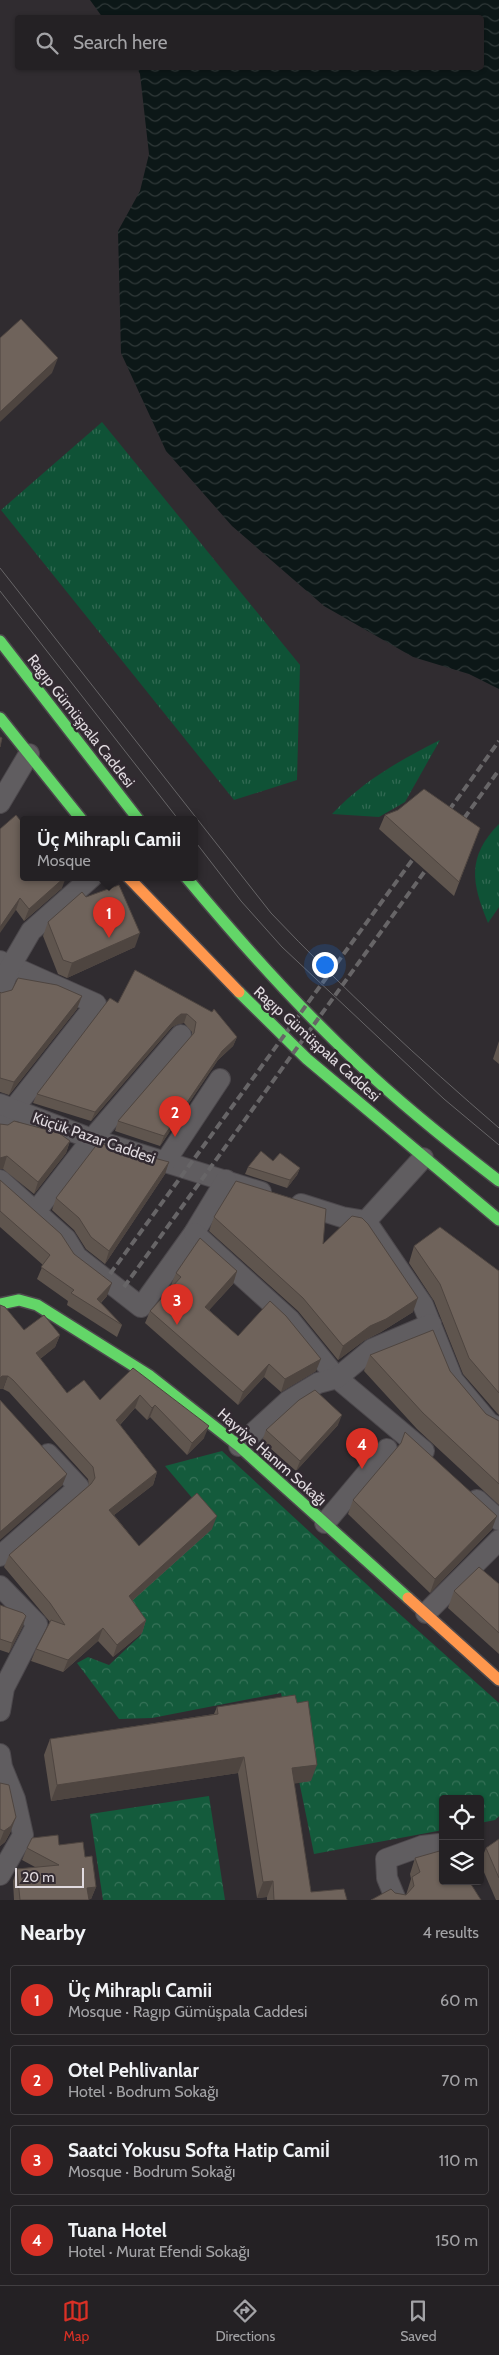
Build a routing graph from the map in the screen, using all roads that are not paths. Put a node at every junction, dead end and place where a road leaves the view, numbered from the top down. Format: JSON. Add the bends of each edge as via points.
{"nodes":[{"id":1,"x":0,"y":641,"type":"edge"},
{"id":2,"x":0,"y":718,"type":"edge"},
{"id":3,"x":30,"y":754,"type":"junction"},
{"id":4,"x":0,"y":804,"type":"edge"},
{"id":5,"x":79,"y":816,"type":"edge"},
{"id":6,"x":136,"y":816,"type":"edge"},
{"id":7,"x":88,"y":881,"type":"edge"},
{"id":8,"x":132,"y":881,"type":"edge"},
{"id":9,"x":189,"y":881,"type":"edge"},
{"id":10,"x":5,"y":964,"type":"edge"},
{"id":11,"x":0,"y":994,"type":"edge"},
{"id":12,"x":181,"y":1036,"type":"dead end"},
{"id":13,"x":220,"y":1078,"type":"dead end"},
{"id":14,"x":6,"y":1106,"type":"edge"},
{"id":15,"x":0,"y":1126,"type":"edge"},
{"id":16,"x":92,"y":1139,"type":"junction"},
{"id":17,"x":423,"y":1158,"type":"junction"},
{"id":18,"x":166,"y":1162,"type":"junction"},
{"id":19,"x":0,"y":1180,"type":"edge"},
{"id":20,"x":226,"y":1180,"type":"junction"},
{"id":21,"x":499,"y":1181,"type":"edge"},
{"id":22,"x":36,"y":1211,"type":"junction"},
{"id":23,"x":499,"y":1220,"type":"edge"},
{"id":24,"x":366,"y":1221,"type":"junction"},
{"id":25,"x":194,"y":1233,"type":"junction"},
{"id":26,"x":0,"y":1304,"type":"edge"},
{"id":27,"x":431,"y":1324,"type":"junction"},
{"id":28,"x":337,"y":1378,"type":"junction"},
{"id":29,"x":499,"y":1428,"type":"edge"},
{"id":30,"x":33,"y":1437,"type":"edge"},
{"id":31,"x":239,"y":1446,"type":"junction"},
{"id":32,"x":387,"y":1449,"type":"dead end"},
{"id":33,"x":436,"y":1463,"type":"edge"},
{"id":34,"x":464,"y":1488,"type":"edge"},
{"id":35,"x":499,"y":1520,"type":"edge"},
{"id":36,"x":325,"y":1523,"type":"junction"},
{"id":37,"x":499,"y":1540,"type":"edge"},
{"id":38,"x":0,"y":1556,"type":"edge"},
{"id":39,"x":0,"y":1586,"type":"edge"},
{"id":40,"x":426,"y":1613,"type":"junction"},
{"id":41,"x":499,"y":1680,"type":"edge"},
{"id":42,"x":0,"y":1710,"type":"edge"},
{"id":43,"x":1,"y":1763,"type":"edge"},
{"id":44,"x":439,"y":1844,"type":"edge"},
{"id":45,"x":0,"y":1875,"type":"edge"},
{"id":46,"x":396,"y":1900,"type":"edge"}],
"edges":[{"from":1,"to":6,"type":"main road","name":"Ragıp Gümüşpala Caddesi"},
{"from":2,"to":3,"type":"main road"},
{"from":3,"to":4,"type":"street"},
{"from":3,"to":5,"type":"main road"},
{"from":7,"to":10,"type":"street","via":[[32,931]]},
{"from":8,"to":17,"type":"main road","name":"Ragıp Gümüşpala Caddesi","via":[[307,1059]]},
{"from":9,"to":21,"type":"main road","name":"Ragıp Gümüşpala Caddesi","via":[[231,931],[340,1046],[422,1119]]},
{"from":10,"to":11,"type":"street"},
{"from":10,"to":14,"type":"street","via":[[96,1004]]},
{"from":12,"to":16,"type":"street"},
{"from":13,"to":18,"type":"street"},
{"from":14,"to":15,"type":"street"},
{"from":14,"to":16,"type":"street","name":"Küçük Pazar Caddesi"},
{"from":16,"to":18,"type":"street","name":"Küçük Pazar Caddesi"},
{"from":16,"to":22,"type":"street"},
{"from":17,"to":23,"type":"main road","name":"Ragıp Gümüşpala Caddesi"},
{"from":17,"to":24,"type":"street"},
{"from":18,"to":20,"type":"street","name":"Küçük Pazar Caddesi"},
{"from":19,"to":22,"type":"street"},
{"from":20,"to":24,"type":"street","name":"Küçük Pazar Caddesi","via":[[342,1217]]},
{"from":20,"to":25,"type":"street"},
{"from":22,"to":25,"type":"street","via":[[66,1238],[77,1257],[141,1307]]},
{"from":24,"to":27,"type":"street","via":[[423,1305]]},
{"from":25,"to":28,"type":"street","via":[[290,1320]]},
{"from":26,"to":31,"type":"main road","name":"Hayriye Hanım Sokağı","via":[[22,1299],[37,1305],[150,1376]]},
{"from":27,"to":28,"type":"street","via":[[372,1349]]},
{"from":27,"to":29,"type":"street","via":[[453,1380],[489,1423]]},
{"from":28,"to":31,"type":"street","via":[[318,1383],[288,1401]]},
{"from":28,"to":33,"type":"street"},
{"from":30,"to":38,"type":"street","via":[[79,1487]]},
{"from":31,"to":36,"type":"main road","name":"Hayriye Hanım Sokağı"},
{"from":32,"to":36,"type":"street"},
{"from":34,"to":35,"type":"street"},
{"from":36,"to":40,"type":"main road","name":"Hayriye Hanım Sokağı"},
{"from":37,"to":40,"type":"street"},
{"from":39,"to":42,"type":"street","via":[[37,1624],[4,1688]]},
{"from":40,"to":41,"type":"main road","name":"Hayriye Hanım Sokağı"},
{"from":43,"to":45,"type":"street","via":[[15,1799],[23,1835]]},
{"from":44,"to":46,"type":"street","via":[[422,1846],[386,1859],[387,1878]]}]}
